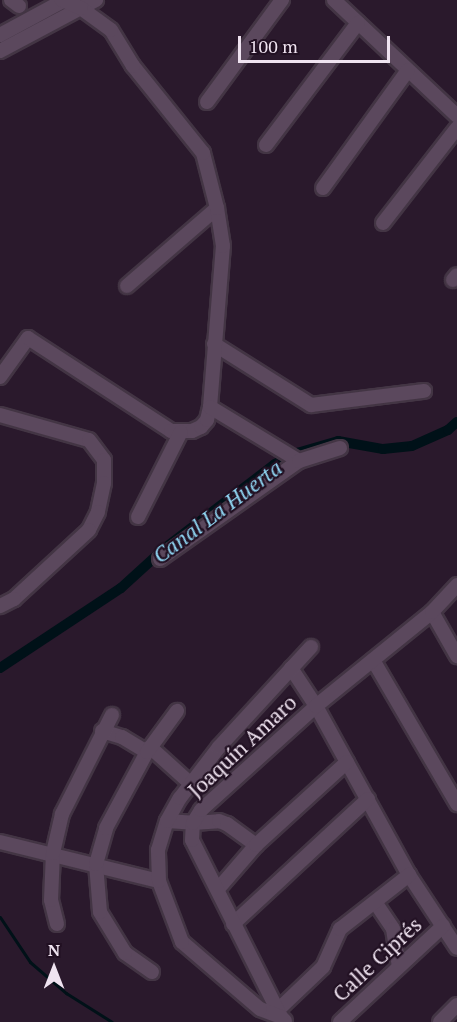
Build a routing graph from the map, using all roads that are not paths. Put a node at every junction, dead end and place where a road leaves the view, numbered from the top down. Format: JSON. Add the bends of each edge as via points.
{"nodes":[{"id":1,"x":62,"y":0,"type":"edge"},
{"id":2,"x":96,"y":0,"type":"edge"},
{"id":3,"x":282,"y":0,"type":"edge"},
{"id":4,"x":334,"y":0,"type":"edge"},
{"id":5,"x":81,"y":8,"type":"junction"},
{"id":6,"x":358,"y":23,"type":"junction"},
{"id":7,"x":0,"y":35,"type":"edge"},
{"id":8,"x":0,"y":51,"type":"edge"},
{"id":9,"x":408,"y":70,"type":"junction"},
{"id":10,"x":207,"y":102,"type":"dead end"},
{"id":11,"x":457,"y":116,"type":"edge"},
{"id":12,"x":457,"y":128,"type":"edge"},
{"id":13,"x":266,"y":145,"type":"dead end"},
{"id":14,"x":323,"y":188,"type":"dead end"},
{"id":15,"x":217,"y":208,"type":"junction"},
{"id":16,"x":383,"y":223,"type":"dead end"},
{"id":17,"x":127,"y":286,"type":"dead end"},
{"id":18,"x":214,"y":345,"type":"junction"},
{"id":19,"x":0,"y":377,"type":"edge"},
{"id":20,"x":424,"y":391,"type":"dead end"},
{"id":21,"x":210,"y":407,"type":"junction"},
{"id":22,"x":0,"y":415,"type":"edge"},
{"id":23,"x":181,"y":432,"type":"junction"},
{"id":24,"x":340,"y":448,"type":"dead end"},
{"id":25,"x":298,"y":460,"type":"junction"},
{"id":26,"x":138,"y":517,"type":"dead end"},
{"id":27,"x":160,"y":559,"type":"dead end"},
{"id":28,"x":457,"y":585,"type":"edge"},
{"id":29,"x":0,"y":606,"type":"edge"},
{"id":30,"x":432,"y":612,"type":"junction"},
{"id":31,"x":311,"y":647,"type":"dead end"},
{"id":32,"x":457,"y":656,"type":"edge"},
{"id":33,"x":373,"y":660,"type":"junction"},
{"id":34,"x":291,"y":668,"type":"junction"},
{"id":35,"x":316,"y":706,"type":"junction"},
{"id":36,"x":177,"y":711,"type":"dead end"},
{"id":37,"x":112,"y":715,"type":"dead end"},
{"id":38,"x":102,"y":731,"type":"junction"},
{"id":39,"x":148,"y":750,"type":"junction"},
{"id":40,"x":347,"y":762,"type":"junction"},
{"id":41,"x":191,"y":784,"type":"junction"},
{"id":42,"x":368,"y":800,"type":"junction"},
{"id":43,"x":457,"y":804,"type":"edge"},
{"id":44,"x":167,"y":821,"type":"junction"},
{"id":45,"x":193,"y":823,"type":"junction"},
{"id":46,"x":0,"y":842,"type":"edge"},
{"id":47,"x":256,"y":845,"type":"junction"},
{"id":48,"x":53,"y":853,"type":"junction"},
{"id":49,"x":96,"y":864,"type":"junction"},
{"id":50,"x":409,"y":874,"type":"junction"},
{"id":51,"x":159,"y":881,"type":"junction"},
{"id":52,"x":218,"y":889,"type":"junction"},
{"id":53,"x":375,"y":902,"type":"junction"},
{"id":54,"x":57,"y":924,"type":"dead end"},
{"id":55,"x":233,"y":924,"type":"junction"},
{"id":56,"x":443,"y":926,"type":"junction"},
{"id":57,"x":457,"y":948,"type":"edge"},
{"id":58,"x":399,"y":967,"type":"junction"},
{"id":59,"x":152,"y":972,"type":"dead end"},
{"id":60,"x":457,"y":1005,"type":"edge"},
{"id":61,"x":282,"y":1016,"type":"edge"},
{"id":62,"x":340,"y":1022,"type":"edge"},
{"id":63,"x":440,"y":1022,"type":"edge"}],
"edges":[{"from":1,"to":5,"type":"street"},
{"from":1,"to":7,"type":"street"},
{"from":2,"to":5,"type":"street"},
{"from":3,"to":10,"type":"street"},
{"from":4,"to":6,"type":"street"},
{"from":5,"to":8,"type":"street"},
{"from":5,"to":15,"type":"street","via":[[111,30],[133,66],[203,153]]},
{"from":6,"to":9,"type":"street"},
{"from":6,"to":13,"type":"street"},
{"from":9,"to":11,"type":"street"},
{"from":9,"to":14,"type":"street"},
{"from":12,"to":16,"type":"street"},
{"from":15,"to":17,"type":"street"},
{"from":15,"to":18,"type":"street","via":[[223,246]]},
{"from":18,"to":20,"type":"street","via":[[311,405]]},
{"from":18,"to":21,"type":"street"},
{"from":19,"to":23,"type":"street","via":[[28,338],[171,431]]},
{"from":21,"to":23,"type":"street","via":[[201,427]]},
{"from":21,"to":25,"type":"street"},
{"from":22,"to":29,"type":"street","via":[[89,440],[104,460],[104,483],[98,512],[89,530],[14,599]]},
{"from":23,"to":26,"type":"street"},
{"from":24,"to":25,"type":"street"},
{"from":25,"to":27,"type":"street"},
{"from":28,"to":30,"type":"street","name":"Joaquín Amaro"},
{"from":30,"to":32,"type":"street"},
{"from":30,"to":33,"type":"street","name":"Joaquín Amaro"},
{"from":31,"to":34,"type":"street"},
{"from":33,"to":35,"type":"street","name":"Joaquín Amaro"},
{"from":33,"to":43,"type":"street"},
{"from":34,"to":35,"type":"street"},
{"from":34,"to":41,"type":"street"},
{"from":35,"to":40,"type":"street"},
{"from":35,"to":45,"type":"street","name":"Joaquín Amaro","via":[[201,810]]},
{"from":36,"to":39,"type":"street"},
{"from":37,"to":38,"type":"street"},
{"from":38,"to":39,"type":"street"},
{"from":38,"to":48,"type":"street","via":[[62,814]]},
{"from":39,"to":41,"type":"street"},
{"from":39,"to":49,"type":"street","via":[[106,828]]},
{"from":40,"to":42,"type":"street"},
{"from":40,"to":47,"type":"street"},
{"from":41,"to":44,"type":"street"},
{"from":42,"to":50,"type":"street"},
{"from":42,"to":55,"type":"street"},
{"from":44,"to":45,"type":"street"},
{"from":44,"to":51,"type":"street","via":[[159,850]]},
{"from":45,"to":47,"type":"street","via":[[219,821]]},
{"from":45,"to":52,"type":"street","name":"Joaquín Amaro","via":[[192,840]]},
{"from":46,"to":48,"type":"street"},
{"from":47,"to":52,"type":"street"},
{"from":48,"to":49,"type":"street"},
{"from":48,"to":54,"type":"street","via":[[51,900]]},
{"from":49,"to":51,"type":"street"},
{"from":49,"to":59,"type":"street","via":[[100,912],[125,952]]},
{"from":50,"to":53,"type":"street"},
{"from":50,"to":56,"type":"street"},
{"from":51,"to":61,"type":"street","via":[[182,942],[260,1009]]},
{"from":52,"to":55,"type":"street","name":"Joaquín Amaro"},
{"from":53,"to":58,"type":"street","via":[[393,929]]},
{"from":53,"to":61,"type":"street","via":[[340,929],[323,967]]},
{"from":55,"to":61,"type":"street","name":"Joaquín Amaro"},
{"from":56,"to":57,"type":"street"},
{"from":56,"to":58,"type":"street","name":"Calle Ciprés"},
{"from":58,"to":62,"type":"street","name":"Calle Ciprés"},
{"from":60,"to":63,"type":"street"}]}
